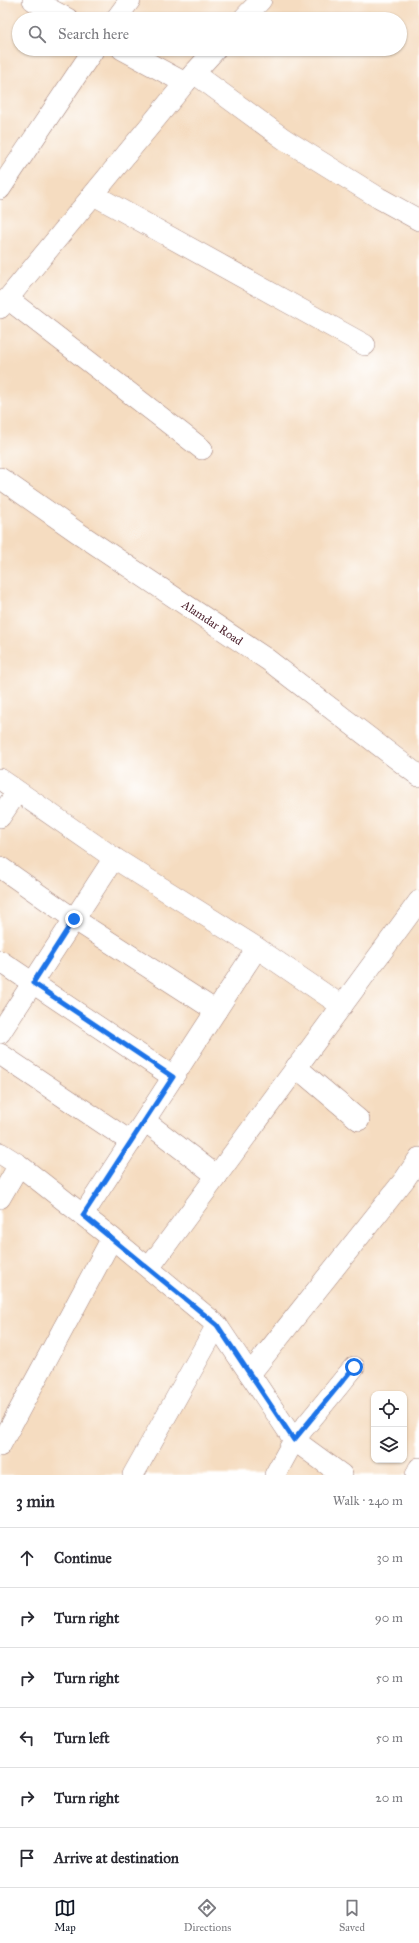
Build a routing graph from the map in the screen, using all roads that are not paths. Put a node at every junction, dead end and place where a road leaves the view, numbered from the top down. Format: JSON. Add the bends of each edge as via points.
{"nodes":[{"id":1,"x":33,"y":0,"type":"edge"},
{"id":2,"x":130,"y":0,"type":"edge"},
{"id":3,"x":260,"y":0,"type":"edge"},
{"id":4,"x":55,"y":12,"type":"edge"},
{"id":5,"x":121,"y":12,"type":"edge"},
{"id":6,"x":249,"y":12,"type":"edge"},
{"id":7,"x":89,"y":56,"type":"edge"},
{"id":8,"x":138,"y":56,"type":"edge"},
{"id":9,"x":210,"y":56,"type":"edge"},
{"id":10,"x":190,"y":78,"type":"junction"},
{"id":11,"x":0,"y":189,"type":"edge"},
{"id":12,"x":94,"y":194,"type":"junction"},
{"id":13,"x":419,"y":220,"type":"edge"},
{"id":14,"x":4,"y":303,"type":"edge"},
{"id":15,"x":365,"y":345,"type":"dead end"},
{"id":16,"x":202,"y":449,"type":"dead end"},
{"id":17,"x":0,"y":478,"type":"edge"},
{"id":18,"x":419,"y":776,"type":"edge"},
{"id":19,"x":0,"y":779,"type":"edge"},
{"id":20,"x":17,"y":792,"type":"junction"},
{"id":21,"x":0,"y":817,"type":"edge"},
{"id":22,"x":114,"y":858,"type":"junction"},
{"id":23,"x":0,"y":867,"type":"edge"},
{"id":24,"x":419,"y":901,"type":"edge"},
{"id":25,"x":74,"y":919,"type":"junction"},
{"id":26,"x":257,"y":948,"type":"junction"},
{"id":27,"x":0,"y":961,"type":"edge"},
{"id":28,"x":33,"y":983,"type":"junction"},
{"id":29,"x":342,"y":1006,"type":"junction"},
{"id":30,"x":216,"y":1011,"type":"junction"},
{"id":31,"x":0,"y":1033,"type":"edge"},
{"id":32,"x":0,"y":1054,"type":"edge"},
{"id":33,"x":296,"y":1067,"type":"junction"},
{"id":34,"x":173,"y":1077,"type":"junction"},
{"id":35,"x":359,"y":1120,"type":"dead end"},
{"id":36,"x":145,"y":1121,"type":"junction"},
{"id":37,"x":131,"y":1142,"type":"junction"},
{"id":38,"x":0,"y":1153,"type":"edge"},
{"id":39,"x":419,"y":1158,"type":"edge"},
{"id":40,"x":19,"y":1165,"type":"junction"},
{"id":41,"x":217,"y":1176,"type":"junction"},
{"id":42,"x":0,"y":1198,"type":"edge"},
{"id":43,"x":83,"y":1215,"type":"junction"},
{"id":44,"x":112,"y":1238,"type":"junction"},
{"id":45,"x":149,"y":1268,"type":"junction"},
{"id":46,"x":217,"y":1325,"type":"junction"},
{"id":47,"x":354,"y":1367,"type":"dead end"},
{"id":48,"x":250,"y":1374,"type":"junction"},
{"id":49,"x":294,"y":1440,"type":"junction"},
{"id":50,"x":0,"y":1446,"type":"edge"},
{"id":51,"x":419,"y":1468,"type":"edge"},
{"id":52,"x":133,"y":1475,"type":"edge"},
{"id":53,"x":275,"y":1475,"type":"edge"},
{"id":54,"x":342,"y":1475,"type":"edge"},
{"id":55,"x":416,"y":1475,"type":"edge"}],
"edges":[{"from":1,"to":4,"type":"street"},
{"from":2,"to":5,"type":"street"},
{"from":3,"to":6,"type":"street"},
{"from":7,"to":11,"type":"street"},
{"from":8,"to":10,"type":"street"},
{"from":9,"to":10,"type":"street"},
{"from":10,"to":12,"type":"street"},
{"from":10,"to":13,"type":"street","via":[[379,198]]},
{"from":12,"to":14,"type":"street"},
{"from":12,"to":15,"type":"street"},
{"from":14,"to":16,"type":"street"},
{"from":17,"to":18,"type":"street","name":"Alamdar Road","via":[[268,660]]},
{"from":19,"to":20,"type":"street"},
{"from":20,"to":21,"type":"street"},
{"from":20,"to":22,"type":"street"},
{"from":22,"to":25,"type":"street"},
{"from":22,"to":26,"type":"street"},
{"from":23,"to":25,"type":"street"},
{"from":24,"to":29,"type":"street"},
{"from":25,"to":28,"type":"street"},
{"from":25,"to":30,"type":"street"},
{"from":26,"to":29,"type":"street"},
{"from":26,"to":30,"type":"street"},
{"from":27,"to":28,"type":"street"},
{"from":28,"to":31,"type":"street"},
{"from":28,"to":34,"type":"street"},
{"from":29,"to":33,"type":"street"},
{"from":30,"to":34,"type":"street"},
{"from":32,"to":37,"type":"street"},
{"from":33,"to":35,"type":"street"},
{"from":33,"to":41,"type":"street"},
{"from":34,"to":36,"type":"street"},
{"from":36,"to":37,"type":"street"},
{"from":36,"to":41,"type":"street"},
{"from":37,"to":43,"type":"street"},
{"from":38,"to":40,"type":"street"},
{"from":39,"to":48,"type":"street"},
{"from":40,"to":42,"type":"street"},
{"from":40,"to":43,"type":"street"},
{"from":41,"to":45,"type":"street"},
{"from":43,"to":44,"type":"street"},
{"from":44,"to":45,"type":"street"},
{"from":44,"to":50,"type":"street"},
{"from":45,"to":46,"type":"street"},
{"from":46,"to":48,"type":"street"},
{"from":46,"to":52,"type":"street"},
{"from":47,"to":49,"type":"street"},
{"from":48,"to":49,"type":"street"},
{"from":49,"to":53,"type":"street"},
{"from":49,"to":54,"type":"street"},
{"from":51,"to":55,"type":"street"}]}
